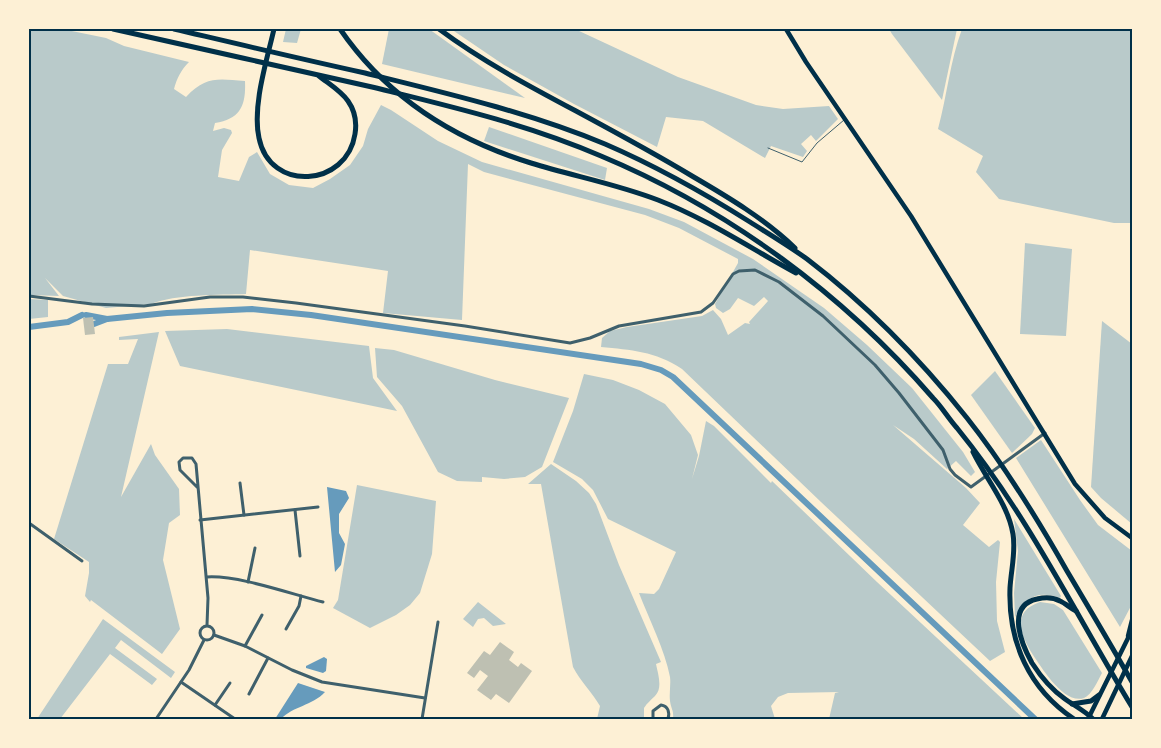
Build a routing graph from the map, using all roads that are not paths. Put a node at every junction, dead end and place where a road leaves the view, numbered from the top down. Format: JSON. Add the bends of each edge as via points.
{"nodes":[{"id":1,"x":113,"y":29,"type":"edge"},
{"id":2,"x":174,"y":29,"type":"edge"},
{"id":3,"x":340,"y":29,"type":"edge"},
{"id":4,"x":439,"y":29,"type":"edge"},
{"id":5,"x":786,"y":29,"type":"edge"},
{"id":6,"x":274,"y":30,"type":"edge"},
{"id":7,"x":317,"y":74,"type":"junction"},
{"id":8,"x":845,"y":119,"type":"junction"},
{"id":9,"x":768,"y":148,"type":"dead end"},
{"id":10,"x":804,"y":257,"type":"junction"},
{"id":11,"x":810,"y":281,"type":"junction"},
{"id":12,"x":29,"y":296,"type":"edge"},
{"id":13,"x":1045,"y":433,"type":"junction"},
{"id":14,"x":968,"y":441,"type":"junction"},
{"id":15,"x":240,"y":483,"type":"dead end"},
{"id":16,"x":198,"y":488,"type":"junction"},
{"id":17,"x":318,"y":508,"type":"dead end"},
{"id":18,"x":296,"y":510,"type":"junction"},
{"id":19,"x":244,"y":515,"type":"junction"},
{"id":20,"x":200,"y":520,"type":"junction"},
{"id":21,"x":29,"y":523,"type":"edge"},
{"id":22,"x":1132,"y":538,"type":"edge"},
{"id":23,"x":255,"y":548,"type":"dead end"},
{"id":24,"x":300,"y":556,"type":"dead end"},
{"id":25,"x":82,"y":561,"type":"dead end"},
{"id":26,"x":206,"y":577,"type":"junction"},
{"id":27,"x":248,"y":582,"type":"junction"},
{"id":28,"x":301,"y":596,"type":"junction"},
{"id":29,"x":323,"y":602,"type":"dead end"},
{"id":30,"x":1078,"y":613,"type":"junction"},
{"id":31,"x":262,"y":615,"type":"dead end"},
{"id":32,"x":1132,"y":620,"type":"edge"},
{"id":33,"x":438,"y":622,"type":"dead end"},
{"id":34,"x":207,"y":625,"type":"junction"},
{"id":35,"x":286,"y":629,"type":"dead end"},
{"id":36,"x":1132,"y":630,"type":"edge"},
{"id":37,"x":214,"y":635,"type":"junction"},
{"id":38,"x":1128,"y":636,"type":"junction"},
{"id":39,"x":204,"y":640,"type":"junction"},
{"id":40,"x":245,"y":646,"type":"junction"},
{"id":41,"x":1132,"y":656,"type":"edge"},
{"id":42,"x":268,"y":658,"type":"junction"},
{"id":43,"x":181,"y":682,"type":"junction"},
{"id":44,"x":1132,"y":682,"type":"edge"},
{"id":45,"x":230,"y":683,"type":"dead end"},
{"id":46,"x":249,"y":694,"type":"dead end"},
{"id":47,"x":1099,"y":695,"type":"junction"},
{"id":48,"x":424,"y":698,"type":"junction"},
{"id":49,"x":1072,"y":704,"type":"junction"},
{"id":50,"x":215,"y":705,"type":"junction"},
{"id":51,"x":1132,"y":707,"type":"edge"},
{"id":52,"x":1090,"y":718,"type":"edge"},
{"id":53,"x":156,"y":719,"type":"edge"},
{"id":54,"x":235,"y":719,"type":"edge"},
{"id":55,"x":422,"y":719,"type":"edge"},
{"id":56,"x":653,"y":719,"type":"edge"},
{"id":57,"x":668,"y":719,"type":"edge"},
{"id":58,"x":1074,"y":719,"type":"edge"},
{"id":59,"x":1102,"y":719,"type":"edge"}],
"edges":[{"from":1,"to":7,"type":"highway"},
{"from":2,"to":10,"type":"highway","via":[[430,89],[560,127],[651,166]]},
{"from":3,"to":11,"type":"highway","via":[[360,56],[393,90],[443,126],[483,146],[532,164],[657,200],[705,221]]},
{"from":4,"to":10,"type":"highway","via":[[482,59],[712,187],[781,234]]},
{"from":5,"to":8,"type":"main road"},
{"from":6,"to":7,"type":"highway","via":[[258,108],[259,137],[264,153],[274,166],[299,177],[318,176],[343,160],[352,147],[356,128],[356,119],[348,101]]},
{"from":7,"to":11,"type":"highway","via":[[474,112],[601,156],[715,215],[759,242]]},
{"from":8,"to":9,"type":"lane","via":[[817,143],[802,162]]},
{"from":8,"to":13,"type":"main road","via":[[911,216]]},
{"from":10,"to":44,"type":"highway","via":[[859,302],[926,369],[968,419],[1036,516]]},
{"from":11,"to":14,"type":"highway","via":[[885,347]]},
{"from":12,"to":13,"type":"street","via":[[92,304],[144,306],[202,298],[243,298],[465,326],[570,343],[619,326],[701,312],[713,303],[733,274],[755,270],[779,282],[823,316],[876,365],[943,450],[955,475],[971,487]]},
{"from":13,"to":22,"type":"main road","via":[[1090,503],[1117,529]]},
{"from":14,"to":30,"type":"highway","via":[[995,477]]},
{"from":14,"to":58,"type":"highway","via":[[1010,523],[1014,546],[1010,587],[1012,623],[1020,654],[1035,680],[1056,705]]},
{"from":15,"to":19,"type":"street"},
{"from":16,"to":16,"type":"street","via":[[196,462],[192,458],[183,458],[178,464],[180,470]]},
{"from":16,"to":20,"type":"street"},
{"from":17,"to":18,"type":"street"},
{"from":18,"to":19,"type":"street"},
{"from":18,"to":24,"type":"street"},
{"from":19,"to":20,"type":"street"},
{"from":20,"to":26,"type":"street"},
{"from":21,"to":25,"type":"street"},
{"from":23,"to":27,"type":"street"},
{"from":26,"to":27,"type":"street"},
{"from":26,"to":34,"type":"street"},
{"from":27,"to":28,"type":"street"},
{"from":28,"to":29,"type":"street"},
{"from":28,"to":35,"type":"street"},
{"from":30,"to":49,"type":"highway","via":[[1061,601],[1044,598],[1026,605],[1018,620],[1022,643],[1032,663],[1048,684]]},
{"from":30,"to":51,"type":"highway"},
{"from":31,"to":40,"type":"street"},
{"from":32,"to":38,"type":"main road"},
{"from":33,"to":48,"type":"street"},
{"from":34,"to":37,"type":"street"},
{"from":34,"to":39,"type":"street","via":[[199,632]]},
{"from":36,"to":38,"type":"main road"},
{"from":37,"to":39,"type":"street"},
{"from":37,"to":40,"type":"street"},
{"from":38,"to":47,"type":"main road"},
{"from":39,"to":43,"type":"street"},
{"from":40,"to":42,"type":"street"},
{"from":41,"to":59,"type":"main road"},
{"from":42,"to":46,"type":"street"},
{"from":42,"to":48,"type":"street","via":[[322,682]]},
{"from":43,"to":50,"type":"street"},
{"from":43,"to":53,"type":"street"},
{"from":45,"to":50,"type":"street"},
{"from":47,"to":49,"type":"highway","via":[[1090,701]]},
{"from":47,"to":52,"type":"main road"},
{"from":48,"to":55,"type":"street"},
{"from":49,"to":52,"type":"highway"},
{"from":50,"to":54,"type":"street"},
{"from":56,"to":57,"type":"street","via":[[653,710],[661,705],[668,711]]}]}
